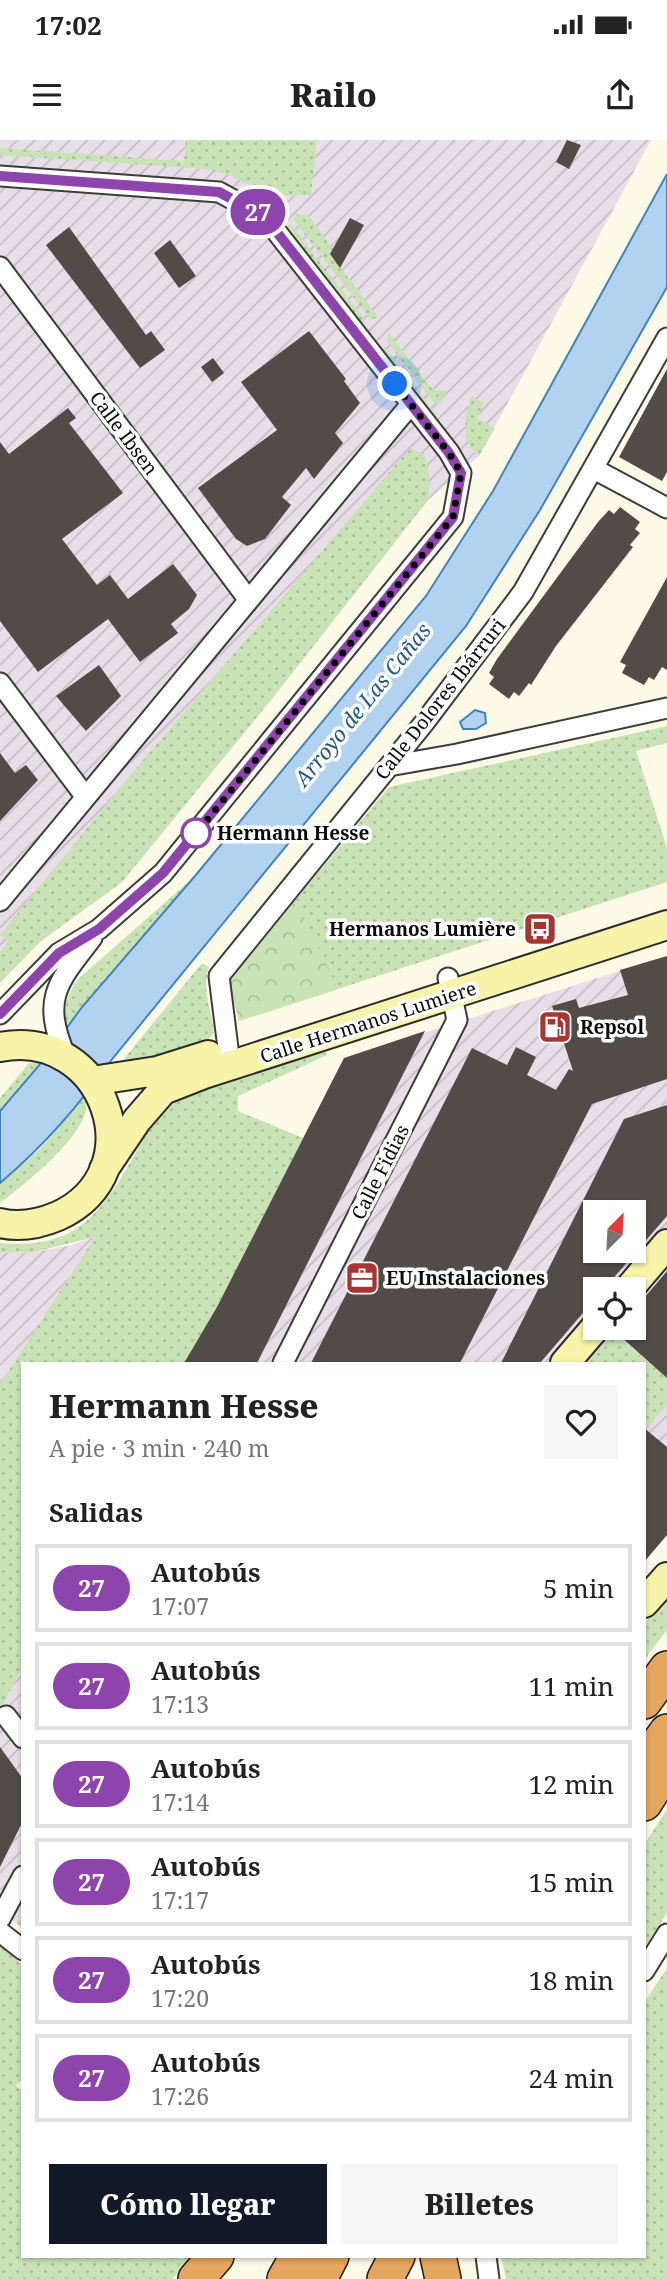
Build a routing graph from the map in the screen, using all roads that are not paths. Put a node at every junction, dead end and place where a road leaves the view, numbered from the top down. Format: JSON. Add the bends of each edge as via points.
{"nodes":[{"id":1,"x":0,"y":176,"type":"edge"},
{"id":2,"x":0,"y":267,"type":"edge"},
{"id":3,"x":667,"y":338,"type":"edge"},
{"id":4,"x":411,"y":404,"type":"junction"},
{"id":5,"x":594,"y":469,"type":"junction"},
{"id":6,"x":667,"y":508,"type":"edge"},
{"id":7,"x":248,"y":598,"type":"junction"},
{"id":8,"x":0,"y":683,"type":"edge"},
{"id":9,"x":667,"y":708,"type":"edge"},
{"id":10,"x":389,"y":766,"type":"junction"},
{"id":11,"x":85,"y":796,"type":"junction"},
{"id":12,"x":0,"y":901,"type":"edge"},
{"id":13,"x":667,"y":907,"type":"edge"},
{"id":14,"x":667,"y":925,"type":"edge"},
{"id":15,"x":99,"y":929,"type":"junction"},
{"id":16,"x":451,"y":986,"type":"junction"},
{"id":17,"x":0,"y":1014,"type":"edge"},
{"id":18,"x":0,"y":1046,"type":"edge"},
{"id":19,"x":56,"y":1046,"type":"junction"},
{"id":20,"x":228,"y":1048,"type":"junction"},
{"id":21,"x":99,"y":1083,"type":"junction"},
{"id":22,"x":104,"y":1169,"type":"junction"},
{"id":23,"x":0,"y":1223,"type":"edge"},
{"id":24,"x":667,"y":1244,"type":"edge"},
{"id":25,"x":639,"y":1277,"type":"edge"},
{"id":26,"x":585,"y":1340,"type":"edge"},
{"id":27,"x":285,"y":1362,"type":"edge"},
{"id":28,"x":566,"y":1362,"type":"edge"},
{"id":29,"x":667,"y":1577,"type":"edge"},
{"id":30,"x":646,"y":1601,"type":"edge"},
{"id":31,"x":667,"y":1669,"type":"edge"},
{"id":32,"x":646,"y":1698,"type":"edge"},
{"id":33,"x":6,"y":1716,"type":"dead end"},
{"id":34,"x":667,"y":1732,"type":"edge"},
{"id":35,"x":21,"y":1735,"type":"edge"},
{"id":36,"x":646,"y":1761,"type":"edge"},
{"id":37,"x":667,"y":1767,"type":"edge"},
{"id":38,"x":646,"y":1800,"type":"edge"},
{"id":39,"x":21,"y":1880,"type":"edge"},
{"id":40,"x":0,"y":1919,"type":"edge"},
{"id":41,"x":0,"y":1931,"type":"edge"},
{"id":42,"x":667,"y":1934,"type":"edge"},
{"id":43,"x":21,"y":1948,"type":"edge"},
{"id":44,"x":646,"y":1967,"type":"edge"},
{"id":45,"x":214,"y":2258,"type":"edge"},
{"id":46,"x":297,"y":2258,"type":"edge"},
{"id":47,"x":330,"y":2258,"type":"edge"},
{"id":48,"x":345,"y":2258,"type":"edge"},
{"id":49,"x":396,"y":2258,"type":"edge"},
{"id":50,"x":439,"y":2258,"type":"edge"},
{"id":51,"x":486,"y":2258,"type":"edge"},
{"id":52,"x":196,"y":2279,"type":"edge"},
{"id":53,"x":285,"y":2279,"type":"edge"},
{"id":54,"x":318,"y":2279,"type":"edge"},
{"id":55,"x":337,"y":2279,"type":"edge"},
{"id":56,"x":385,"y":2279,"type":"edge"},
{"id":57,"x":443,"y":2279,"type":"edge"},
{"id":58,"x":489,"y":2279,"type":"edge"}],
"edges":[{"from":1,"to":4,"type":"street","via":[[219,192],[244,203],[265,217]]},
{"from":2,"to":7,"type":"street","name":"Calle Ibsen"},
{"from":3,"to":5,"type":"street","name":"Calle Dolores Ibárruri"},
{"from":4,"to":7,"type":"street"},
{"from":4,"to":15,"type":"street","via":[[461,473],[453,517],[163,873]]},
{"from":5,"to":6,"type":"street"},
{"from":5,"to":10,"type":"street","name":"Calle Dolores Ibárruri","via":[[523,592]]},
{"from":7,"to":11,"type":"street"},
{"from":8,"to":11,"type":"street"},
{"from":9,"to":10,"type":"street"},
{"from":10,"to":20,"type":"street","name":"Calle Dolores Ibárruri","via":[[219,976]]},
{"from":11,"to":12,"type":"street"},
{"from":13,"to":16,"type":"main road","name":"Calle Hermanos Lumiere"},
{"from":14,"to":16,"type":"main road","name":"Calle Hermanos Lumiere"},
{"from":15,"to":17,"type":"street","via":[[59,953]]},
{"from":15,"to":19,"type":"street","via":[[53,996]]},
{"from":16,"to":20,"type":"main road","name":"Calle Hermanos Lumiere"},
{"from":16,"to":22,"type":"main road","name":"Calle Hermanos Lumiere","via":[[163,1090]]},
{"from":16,"to":27,"type":"street","name":"Calle Fidias","via":[[457,1020]]},
{"from":18,"to":19,"type":"main road"},
{"from":19,"to":21,"type":"main road"},
{"from":20,"to":21,"type":"main road","name":"Calle Hermanos Lumiere"},
{"from":21,"to":22,"type":"main road","via":[[110,1122],[111,1143]]},
{"from":22,"to":23,"type":"main road","name":"Calle Hermanos Lumiere","via":[[95,1186],[67,1211],[38,1223]]},
{"from":24,"to":25,"type":"main road"},
{"from":26,"to":28,"type":"main road"},
{"from":29,"to":30,"type":"main road"},
{"from":31,"to":32,"type":"highway"},
{"from":33,"to":35,"type":"street"},
{"from":34,"to":36,"type":"highway"},
{"from":37,"to":38,"type":"highway"},
{"from":39,"to":40,"type":"street"},
{"from":41,"to":43,"type":"street"},
{"from":42,"to":44,"type":"street"},
{"from":45,"to":52,"type":"highway"},
{"from":46,"to":53,"type":"highway"},
{"from":47,"to":54,"type":"highway"},
{"from":48,"to":55,"type":"highway"},
{"from":49,"to":56,"type":"highway"},
{"from":50,"to":57,"type":"highway"},
{"from":51,"to":58,"type":"street"}]}
